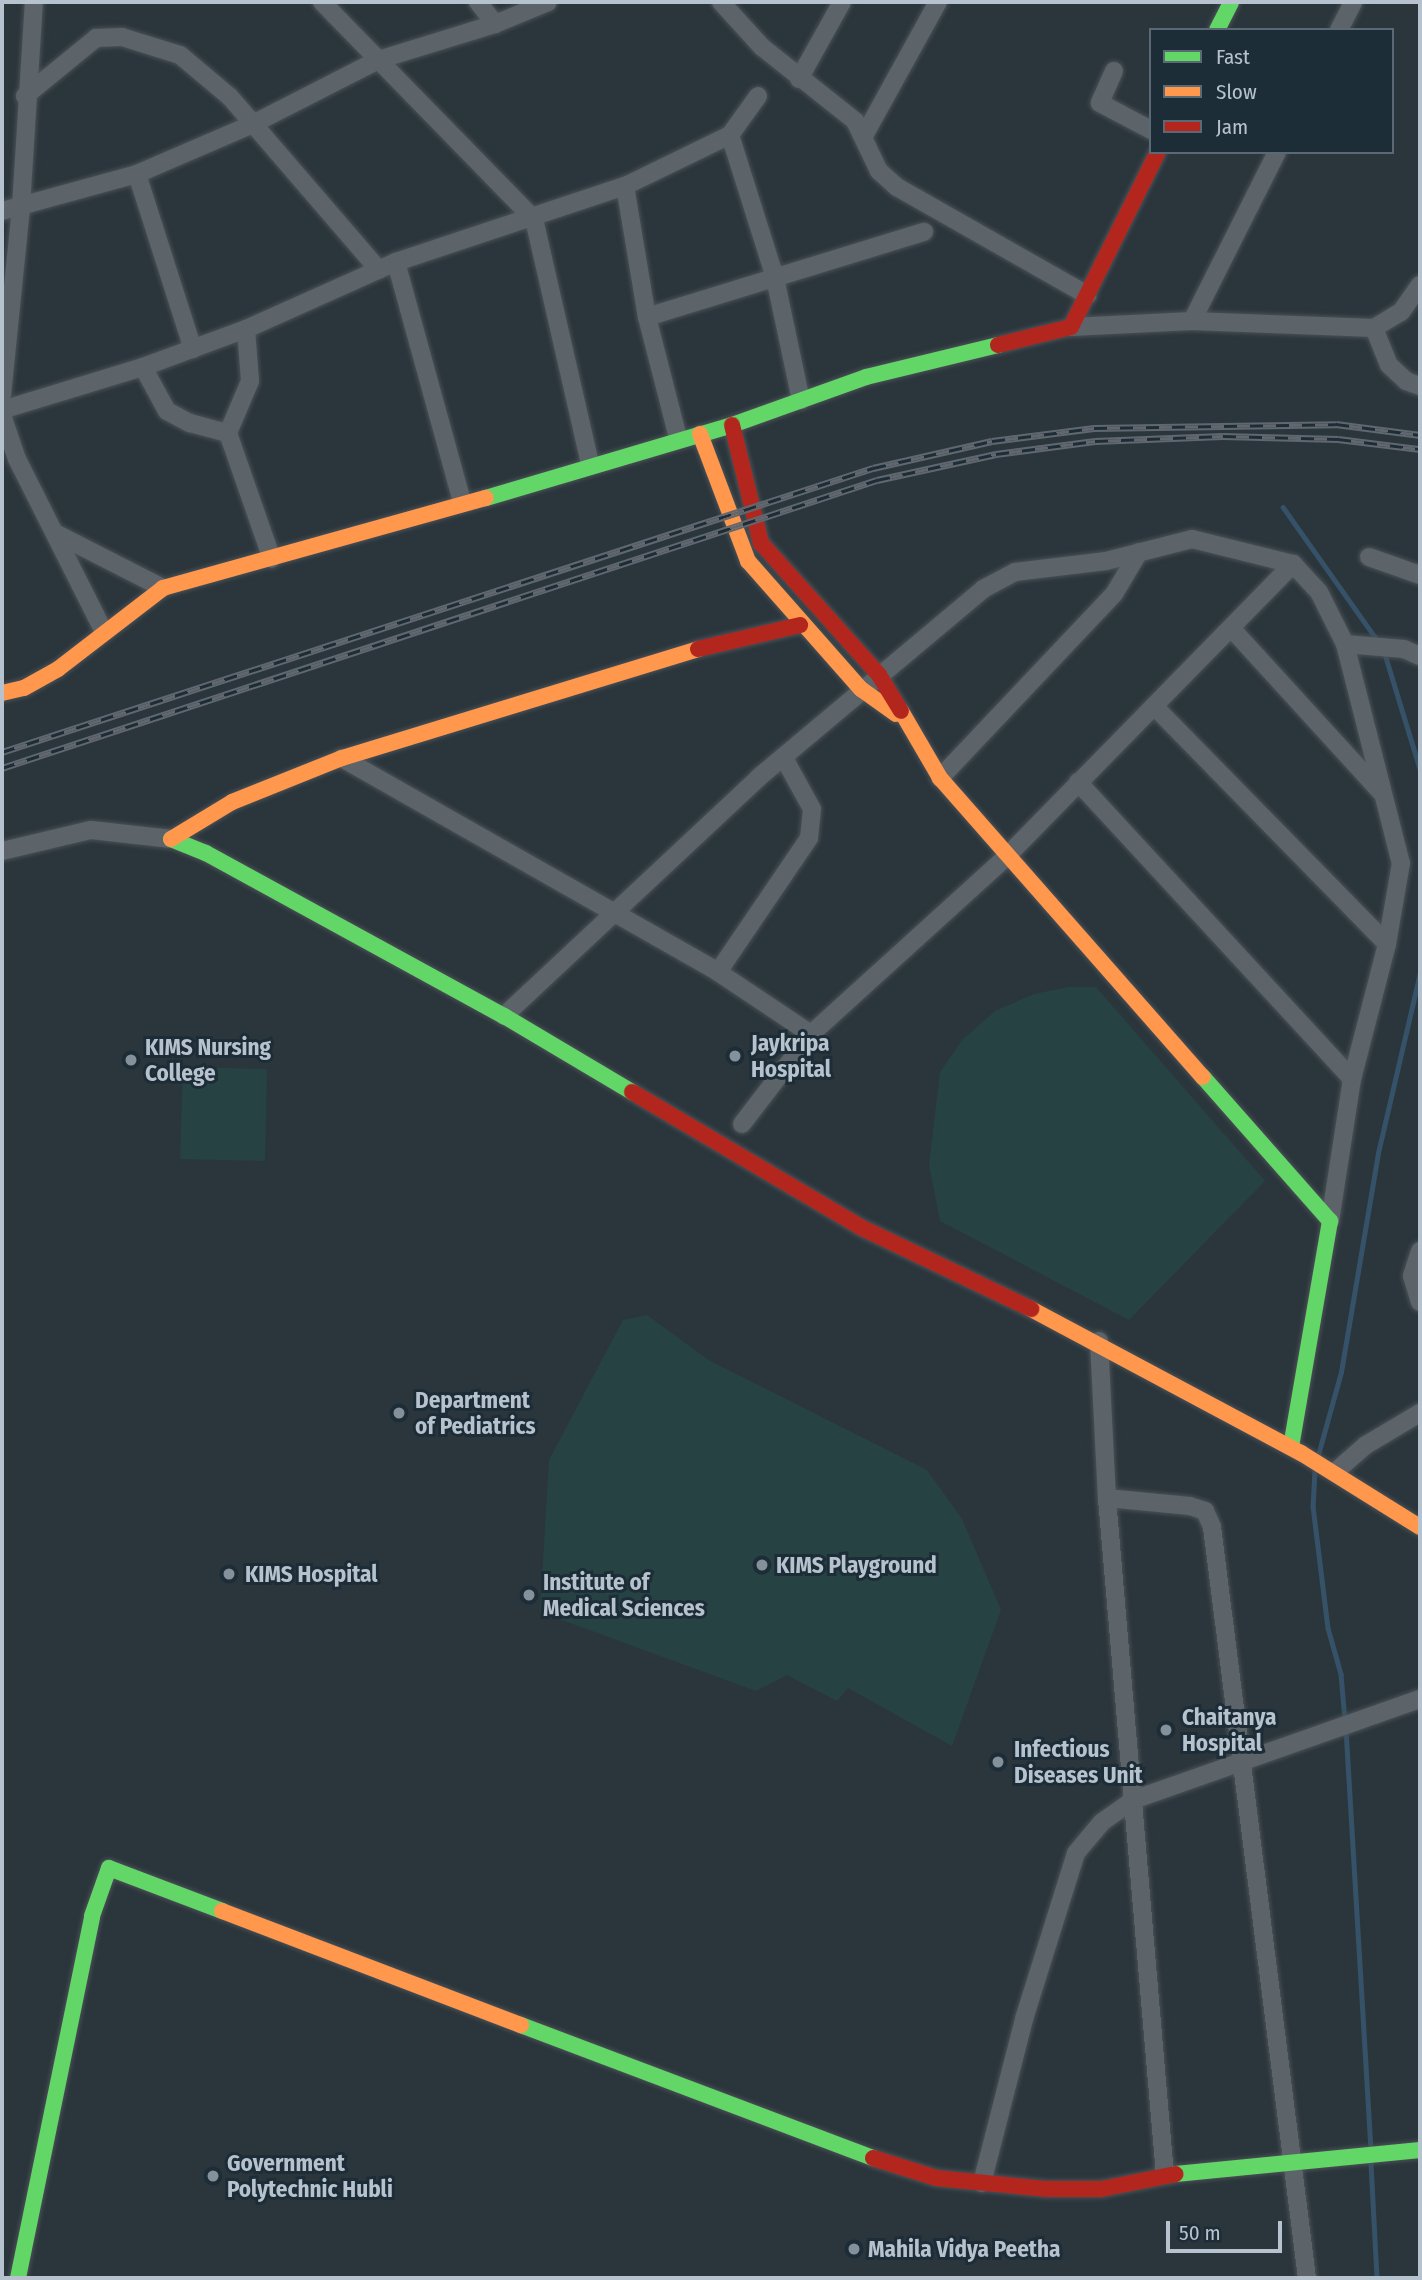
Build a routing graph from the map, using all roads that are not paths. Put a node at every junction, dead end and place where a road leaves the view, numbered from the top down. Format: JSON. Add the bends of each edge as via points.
{"nodes":[{"id":1,"x":34,"y":2,"type":"edge"},
{"id":2,"x":322,"y":2,"type":"edge"},
{"id":3,"x":478,"y":2,"type":"edge"},
{"id":4,"x":548,"y":2,"type":"edge"},
{"id":5,"x":842,"y":2,"type":"edge"},
{"id":6,"x":938,"y":2,"type":"edge"},
{"id":7,"x":1231,"y":2,"type":"edge"},
{"id":8,"x":1353,"y":2,"type":"edge"},
{"id":9,"x":728,"y":5,"type":"edge"},
{"id":10,"x":495,"y":24,"type":"junction"},
{"id":11,"x":1218,"y":28,"type":"edge"},
{"id":12,"x":1340,"y":28,"type":"edge"},
{"id":13,"x":378,"y":61,"type":"junction"},
{"id":14,"x":1115,"y":71,"type":"dead end"},
{"id":15,"x":799,"y":79,"type":"junction"},
{"id":16,"x":25,"y":96,"type":"junction"},
{"id":17,"x":758,"y":96,"type":"dead end"},
{"id":18,"x":253,"y":124,"type":"junction"},
{"id":19,"x":1149,"y":129,"type":"edge"},
{"id":20,"x":864,"y":134,"type":"junction"},
{"id":21,"x":730,"y":135,"type":"junction"},
{"id":22,"x":1157,"y":154,"type":"edge"},
{"id":23,"x":1276,"y":154,"type":"edge"},
{"id":24,"x":137,"y":174,"type":"junction"},
{"id":25,"x":625,"y":186,"type":"junction"},
{"id":26,"x":21,"y":208,"type":"junction"},
{"id":27,"x":2,"y":211,"type":"edge"},
{"id":28,"x":534,"y":219,"type":"junction"},
{"id":29,"x":924,"y":232,"type":"dead end"},
{"id":30,"x":396,"y":262,"type":"junction"},
{"id":31,"x":379,"y":270,"type":"junction"},
{"id":32,"x":775,"y":278,"type":"junction"},
{"id":33,"x":1420,"y":285,"type":"edge"},
{"id":34,"x":1087,"y":295,"type":"junction"},
{"id":35,"x":646,"y":317,"type":"junction"},
{"id":36,"x":1192,"y":321,"type":"junction"},
{"id":37,"x":1071,"y":327,"type":"junction"},
{"id":38,"x":1374,"y":328,"type":"junction"},
{"id":39,"x":246,"y":329,"type":"junction"},
{"id":40,"x":192,"y":349,"type":"junction"},
{"id":41,"x":143,"y":367,"type":"junction"},
{"id":42,"x":1420,"y":386,"type":"edge"},
{"id":43,"x":2,"y":395,"type":"edge"},
{"id":44,"x":801,"y":400,"type":"junction"},
{"id":45,"x":2,"y":412,"type":"edge"},
{"id":46,"x":732,"y":425,"type":"junction"},
{"id":47,"x":228,"y":433,"type":"junction"},
{"id":48,"x":700,"y":434,"type":"junction"},
{"id":49,"x":678,"y":438,"type":"junction"},
{"id":50,"x":590,"y":464,"type":"junction"},
{"id":51,"x":462,"y":502,"type":"junction"},
{"id":52,"x":55,"y":533,"type":"junction"},
{"id":53,"x":1139,"y":552,"type":"junction"},
{"id":54,"x":1369,"y":557,"type":"dead end"},
{"id":55,"x":272,"y":559,"type":"junction"},
{"id":56,"x":1293,"y":564,"type":"junction"},
{"id":57,"x":1420,"y":575,"type":"edge"},
{"id":58,"x":163,"y":588,"type":"junction"},
{"id":59,"x":800,"y":625,"type":"junction"},
{"id":60,"x":1232,"y":629,"type":"junction"},
{"id":61,"x":104,"y":632,"type":"junction"},
{"id":62,"x":1345,"y":644,"type":"junction"},
{"id":63,"x":1420,"y":656,"type":"edge"},
{"id":64,"x":878,"y":675,"type":"junction"},
{"id":65,"x":861,"y":689,"type":"junction"},
{"id":66,"x":2,"y":693,"type":"edge"},
{"id":67,"x":1154,"y":706,"type":"junction"},
{"id":68,"x":900,"y":716,"type":"junction"},
{"id":69,"x":342,"y":758,"type":"junction"},
{"id":70,"x":784,"y":758,"type":"junction"},
{"id":71,"x":940,"y":778,"type":"junction"},
{"id":72,"x":1078,"y":782,"type":"junction"},
{"id":73,"x":1384,"y":795,"type":"junction"},
{"id":74,"x":172,"y":839,"type":"junction"},
{"id":75,"x":2,"y":851,"type":"edge"},
{"id":76,"x":1007,"y":856,"type":"junction"},
{"id":77,"x":609,"y":914,"type":"junction"},
{"id":78,"x":1387,"y":944,"type":"junction"},
{"id":79,"x":718,"y":972,"type":"junction"},
{"id":80,"x":503,"y":1016,"type":"junction"},
{"id":81,"x":811,"y":1034,"type":"junction"},
{"id":82,"x":1352,"y":1079,"type":"junction"},
{"id":83,"x":742,"y":1124,"type":"dead end"},
{"id":84,"x":1330,"y":1221,"type":"junction"},
{"id":85,"x":1420,"y":1251,"type":"edge"},
{"id":86,"x":1420,"y":1302,"type":"edge"},
{"id":87,"x":1099,"y":1341,"type":"junction"},
{"id":88,"x":1420,"y":1413,"type":"edge"},
{"id":89,"x":1296,"y":1450,"type":"junction"},
{"id":90,"x":1332,"y":1471,"type":"junction"},
{"id":91,"x":1107,"y":1498,"type":"junction"},
{"id":92,"x":1420,"y":1527,"type":"edge"},
{"id":93,"x":1420,"y":1699,"type":"edge"},
{"id":94,"x":1240,"y":1764,"type":"junction"},
{"id":95,"x":1133,"y":1800,"type":"junction"},
{"id":96,"x":1420,"y":2150,"type":"edge"},
{"id":97,"x":1292,"y":2161,"type":"junction"},
{"id":98,"x":1165,"y":2175,"type":"junction"},
{"id":99,"x":982,"y":2182,"type":"junction"},
{"id":100,"x":18,"y":2278,"type":"edge"},
{"id":101,"x":1307,"y":2278,"type":"edge"}],
"edges":[{"from":1,"to":16,"type":"street"},
{"from":2,"to":13,"type":"street"},
{"from":3,"to":10,"type":"street"},
{"from":4,"to":10,"type":"street"},
{"from":5,"to":15,"type":"street"},
{"from":6,"to":20,"type":"street"},
{"from":7,"to":11,"type":"street"},
{"from":8,"to":12,"type":"street"},
{"from":9,"to":15,"type":"street"},
{"from":10,"to":13,"type":"street"},
{"from":13,"to":18,"type":"street"},
{"from":13,"to":28,"type":"street"},
{"from":14,"to":19,"type":"street","via":[[1100,103]]},
{"from":15,"to":20,"type":"street","via":[[836,104]]},
{"from":16,"to":18,"type":"street","via":[[89,42],[122,37],[153,44],[201,69]]},
{"from":16,"to":26,"type":"street"},
{"from":17,"to":21,"type":"street"},
{"from":18,"to":24,"type":"street"},
{"from":18,"to":31,"type":"street"},
{"from":20,"to":34,"type":"street","via":[[879,171],[897,187]]},
{"from":21,"to":25,"type":"street"},
{"from":21,"to":32,"type":"street"},
{"from":22,"to":34,"type":"street"},
{"from":23,"to":36,"type":"street"},
{"from":24,"to":26,"type":"street"},
{"from":24,"to":40,"type":"street"},
{"from":25,"to":28,"type":"street"},
{"from":25,"to":35,"type":"street"},
{"from":26,"to":27,"type":"street"},
{"from":26,"to":43,"type":"street"},
{"from":28,"to":30,"type":"street"},
{"from":28,"to":50,"type":"street"},
{"from":29,"to":32,"type":"street"},
{"from":30,"to":31,"type":"street"},
{"from":30,"to":51,"type":"street"},
{"from":31,"to":39,"type":"street"},
{"from":32,"to":35,"type":"street"},
{"from":32,"to":44,"type":"street"},
{"from":33,"to":38,"type":"street","via":[[1401,312]]},
{"from":34,"to":37,"type":"street"},
{"from":35,"to":49,"type":"street"},
{"from":36,"to":37,"type":"street"},
{"from":36,"to":38,"type":"street"},
{"from":37,"to":44,"type":"street","via":[[866,377]]},
{"from":38,"to":42,"type":"street","via":[[1390,365],[1406,381]]},
{"from":39,"to":40,"type":"street"},
{"from":39,"to":47,"type":"street","via":[[250,381]]},
{"from":40,"to":41,"type":"street"},
{"from":41,"to":45,"type":"street"},
{"from":41,"to":47,"type":"street","via":[[167,411]]},
{"from":44,"to":46,"type":"street"},
{"from":45,"to":52,"type":"street","via":[[17,459]]},
{"from":46,"to":48,"type":"street"},
{"from":46,"to":64,"type":"street","via":[[761,543]]},
{"from":47,"to":55,"type":"street"},
{"from":48,"to":49,"type":"street"},
{"from":48,"to":59,"type":"street","via":[[741,547]]},
{"from":49,"to":50,"type":"street"},
{"from":50,"to":51,"type":"street"},
{"from":51,"to":55,"type":"street"},
{"from":52,"to":58,"type":"street"},
{"from":52,"to":61,"type":"street"},
{"from":53,"to":56,"type":"street","via":[[1204,539]]},
{"from":53,"to":64,"type":"street","via":[[1106,561],[1014,572],[983,589]]},
{"from":53,"to":71,"type":"street","via":[[1114,594]]},
{"from":54,"to":57,"type":"street"},
{"from":55,"to":58,"type":"street"},
{"from":56,"to":60,"type":"street"},
{"from":56,"to":62,"type":"street","via":[[1319,592]]},
{"from":58,"to":61,"type":"street"},
{"from":59,"to":65,"type":"street"},
{"from":59,"to":69,"type":"street","via":[[670,655]]},
{"from":60,"to":67,"type":"street"},
{"from":60,"to":73,"type":"street"},
{"from":61,"to":66,"type":"street","via":[[58,669],[24,688]]},
{"from":62,"to":63,"type":"street","via":[[1404,649]]},
{"from":62,"to":73,"type":"street"},
{"from":64,"to":65,"type":"street"},
{"from":64,"to":68,"type":"street"},
{"from":65,"to":68,"type":"street"},
{"from":65,"to":70,"type":"street"},
{"from":67,"to":72,"type":"street"},
{"from":67,"to":78,"type":"street"},
{"from":68,"to":71,"type":"street"},
{"from":69,"to":74,"type":"street","via":[[232,802]]},
{"from":69,"to":77,"type":"street"},
{"from":70,"to":77,"type":"street"},
{"from":70,"to":79,"type":"street","via":[[812,809],[809,838]]},
{"from":71,"to":76,"type":"street"},
{"from":72,"to":76,"type":"street"},
{"from":72,"to":82,"type":"street"},
{"from":73,"to":78,"type":"street","via":[[1401,863]]},
{"from":74,"to":75,"type":"street","via":[[91,830]]},
{"from":74,"to":80,"type":"street","via":[[206,853]]},
{"from":76,"to":81,"type":"street"},
{"from":76,"to":84,"type":"street"},
{"from":77,"to":79,"type":"street"},
{"from":77,"to":80,"type":"street"},
{"from":78,"to":82,"type":"street"},
{"from":79,"to":81,"type":"street"},
{"from":80,"to":87,"type":"street","via":[[860,1227]]},
{"from":81,"to":83,"type":"street"},
{"from":82,"to":84,"type":"street"},
{"from":84,"to":89,"type":"street"},
{"from":85,"to":86,"type":"street","via":[[1412,1276]]},
{"from":87,"to":89,"type":"street"},
{"from":87,"to":91,"type":"street"},
{"from":88,"to":90,"type":"street"},
{"from":89,"to":90,"type":"street"},
{"from":90,"to":92,"type":"street"},
{"from":91,"to":94,"type":"street","via":[[1205,1511],[1212,1527]]},
{"from":91,"to":95,"type":"street"},
{"from":93,"to":94,"type":"street"},
{"from":94,"to":95,"type":"street"},
{"from":94,"to":97,"type":"street"},
{"from":95,"to":98,"type":"street"},
{"from":95,"to":99,"type":"street","via":[[1102,1822],[1076,1853],[1024,2019]]},
{"from":96,"to":97,"type":"street"},
{"from":97,"to":98,"type":"street"},
{"from":97,"to":101,"type":"street"},
{"from":98,"to":99,"type":"street","via":[[1101,2189]]},
{"from":99,"to":100,"type":"street","via":[[936,2178],[847,2150],[109,1868],[92,1916]]}]}
